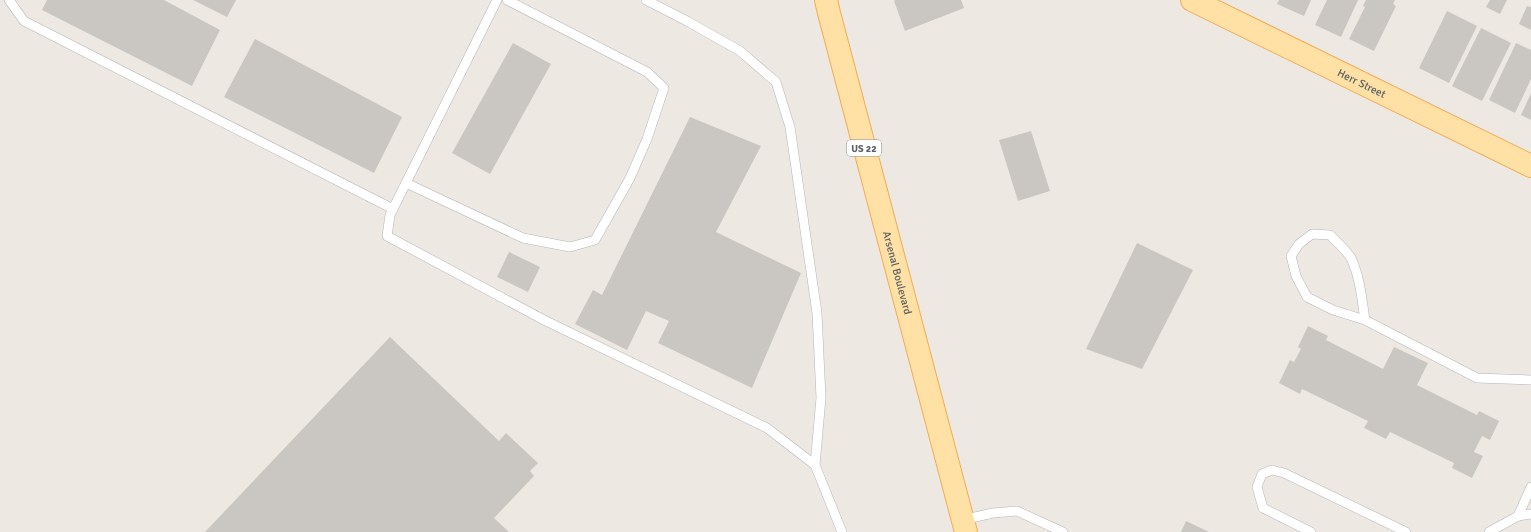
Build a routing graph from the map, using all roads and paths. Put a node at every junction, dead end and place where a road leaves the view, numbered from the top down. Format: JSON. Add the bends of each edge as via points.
{"nodes":[{"id":1,"x":9,"y":0,"type":"edge"},
{"id":2,"x":498,"y":0,"type":"edge"},
{"id":3,"x":507,"y":0,"type":"edge"},
{"id":4,"x":646,"y":0,"type":"edge"},
{"id":5,"x":1192,"y":0,"type":"edge"},
{"id":6,"x":826,"y":4,"type":"edge"},
{"id":7,"x":1531,"y":166,"type":"edge"},
{"id":8,"x":406,"y":183,"type":"junction"},
{"id":9,"x":393,"y":209,"type":"junction"},
{"id":10,"x":1365,"y":320,"type":"junction"},
{"id":11,"x":1531,"y":380,"type":"edge"},
{"id":12,"x":815,"y":465,"type":"junction"},
{"id":13,"x":1531,"y":487,"type":"edge"},
{"id":14,"x":1531,"y":514,"type":"edge"},
{"id":15,"x":1518,"y":516,"type":"junction"},
{"id":16,"x":964,"y":526,"type":"edge"},
{"id":17,"x":842,"y":532,"type":"edge"},
{"id":18,"x":1063,"y":532,"type":"edge"},
{"id":19,"x":1311,"y":532,"type":"edge"},
{"id":20,"x":1406,"y":532,"type":"edge"},
{"id":21,"x":1488,"y":532,"type":"edge"}],
"edges":[{"from":1,"to":9,"type":"lane","via":[[24,21]]},
{"from":2,"to":8,"type":"lane"},
{"from":3,"to":8,"type":"lane","via":[[647,72],[664,88],[630,178],[595,240],[570,247],[524,238]]},
{"from":4,"to":12,"type":"lane","via":[[740,51],[776,82],[790,127],[817,313],[821,398]]},
{"from":5,"to":7,"type":"main road","name":"Herr Street"},
{"from":6,"to":16,"type":"main road","name":"Arsenal Boulevard","number":"US 22"},
{"from":8,"to":9,"type":"lane"},
{"from":9,"to":12,"type":"lane","via":[[387,236],[544,320],[767,428]]},
{"from":10,"to":10,"type":"lane","via":[[1334,310],[1307,297],[1296,276],[1291,256],[1299,244],[1312,234],[1330,235],[1351,258],[1359,284]]},
{"from":10,"to":11,"type":"lane","via":[[1477,378]]},
{"from":12,"to":17,"type":"lane"},
{"from":13,"to":15,"type":"lane"},
{"from":14,"to":15,"type":"lane"},
{"from":15,"to":21,"type":"lane"},
{"from":16,"to":18,"type":"lane","via":[[993,513],[1017,511]]},
{"from":19,"to":20,"type":"lane","via":[[1263,508],[1257,487],[1262,474],[1272,470],[1284,473]]}]}
